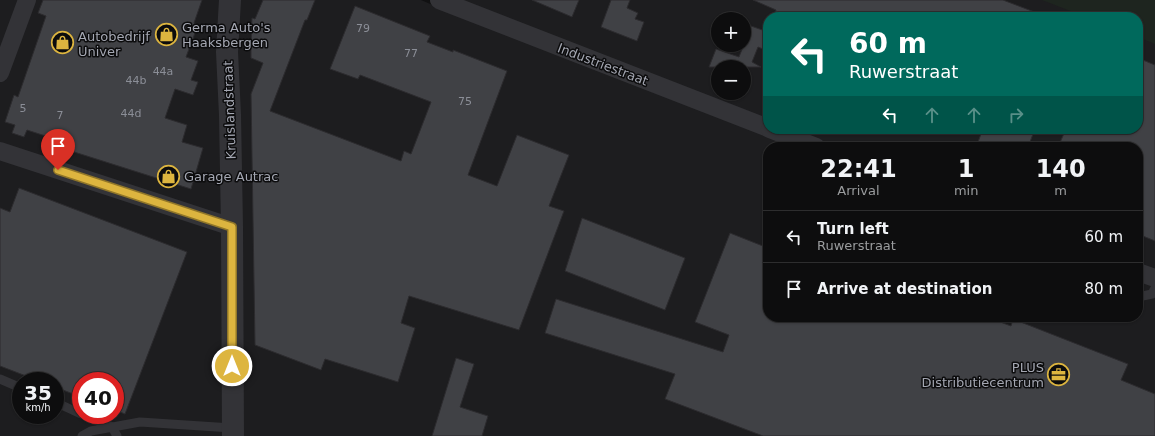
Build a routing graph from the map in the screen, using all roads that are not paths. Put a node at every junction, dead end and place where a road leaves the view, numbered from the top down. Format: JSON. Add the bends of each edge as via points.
{"nodes":[{"id":1,"x":27,"y":0,"type":"edge"},
{"id":2,"x":230,"y":0,"type":"edge"},
{"id":3,"x":440,"y":0,"type":"edge"},
{"id":4,"x":0,"y":73,"type":"edge"},
{"id":5,"x":763,"y":127,"type":"edge"},
{"id":6,"x":782,"y":134,"type":"edge"},
{"id":7,"x":803,"y":142,"type":"edge"},
{"id":8,"x":0,"y":151,"type":"edge"},
{"id":9,"x":232,"y":227,"type":"junction"},
{"id":10,"x":1143,"y":274,"type":"edge"},
{"id":11,"x":1155,"y":278,"type":"edge"},
{"id":12,"x":1155,"y":288,"type":"edge"},
{"id":13,"x":1143,"y":296,"type":"edge"},
{"id":14,"x":0,"y":379,"type":"edge"},
{"id":15,"x":12,"y":384,"type":"edge"},
{"id":16,"x":105,"y":424,"type":"edge"},
{"id":17,"x":112,"y":427,"type":"junction"},
{"id":18,"x":233,"y":432,"type":"edge"},
{"id":19,"x":82,"y":436,"type":"edge"},
{"id":20,"x":117,"y":436,"type":"edge"}],
"edges":[{"from":1,"to":4,"type":"street"},
{"from":2,"to":9,"type":"street","name":"Kruislandstraat","via":[[227,52]]},
{"from":3,"to":5,"type":"street","name":"Industriestraat"},
{"from":6,"to":7,"type":"street","name":"Industriestraat"},
{"from":8,"to":9,"type":"street"},
{"from":9,"to":18,"type":"street","name":"Kruislandstraat"},
{"from":10,"to":11,"type":"street"},
{"from":12,"to":13,"type":"lane","via":[[1152,294]]},
{"from":14,"to":15,"type":"lane"},
{"from":16,"to":17,"type":"lane"},
{"from":17,"to":18,"type":"lane","via":[[140,422]]},
{"from":17,"to":19,"type":"lane","via":[[90,431]]},
{"from":17,"to":20,"type":"lane"}]}
